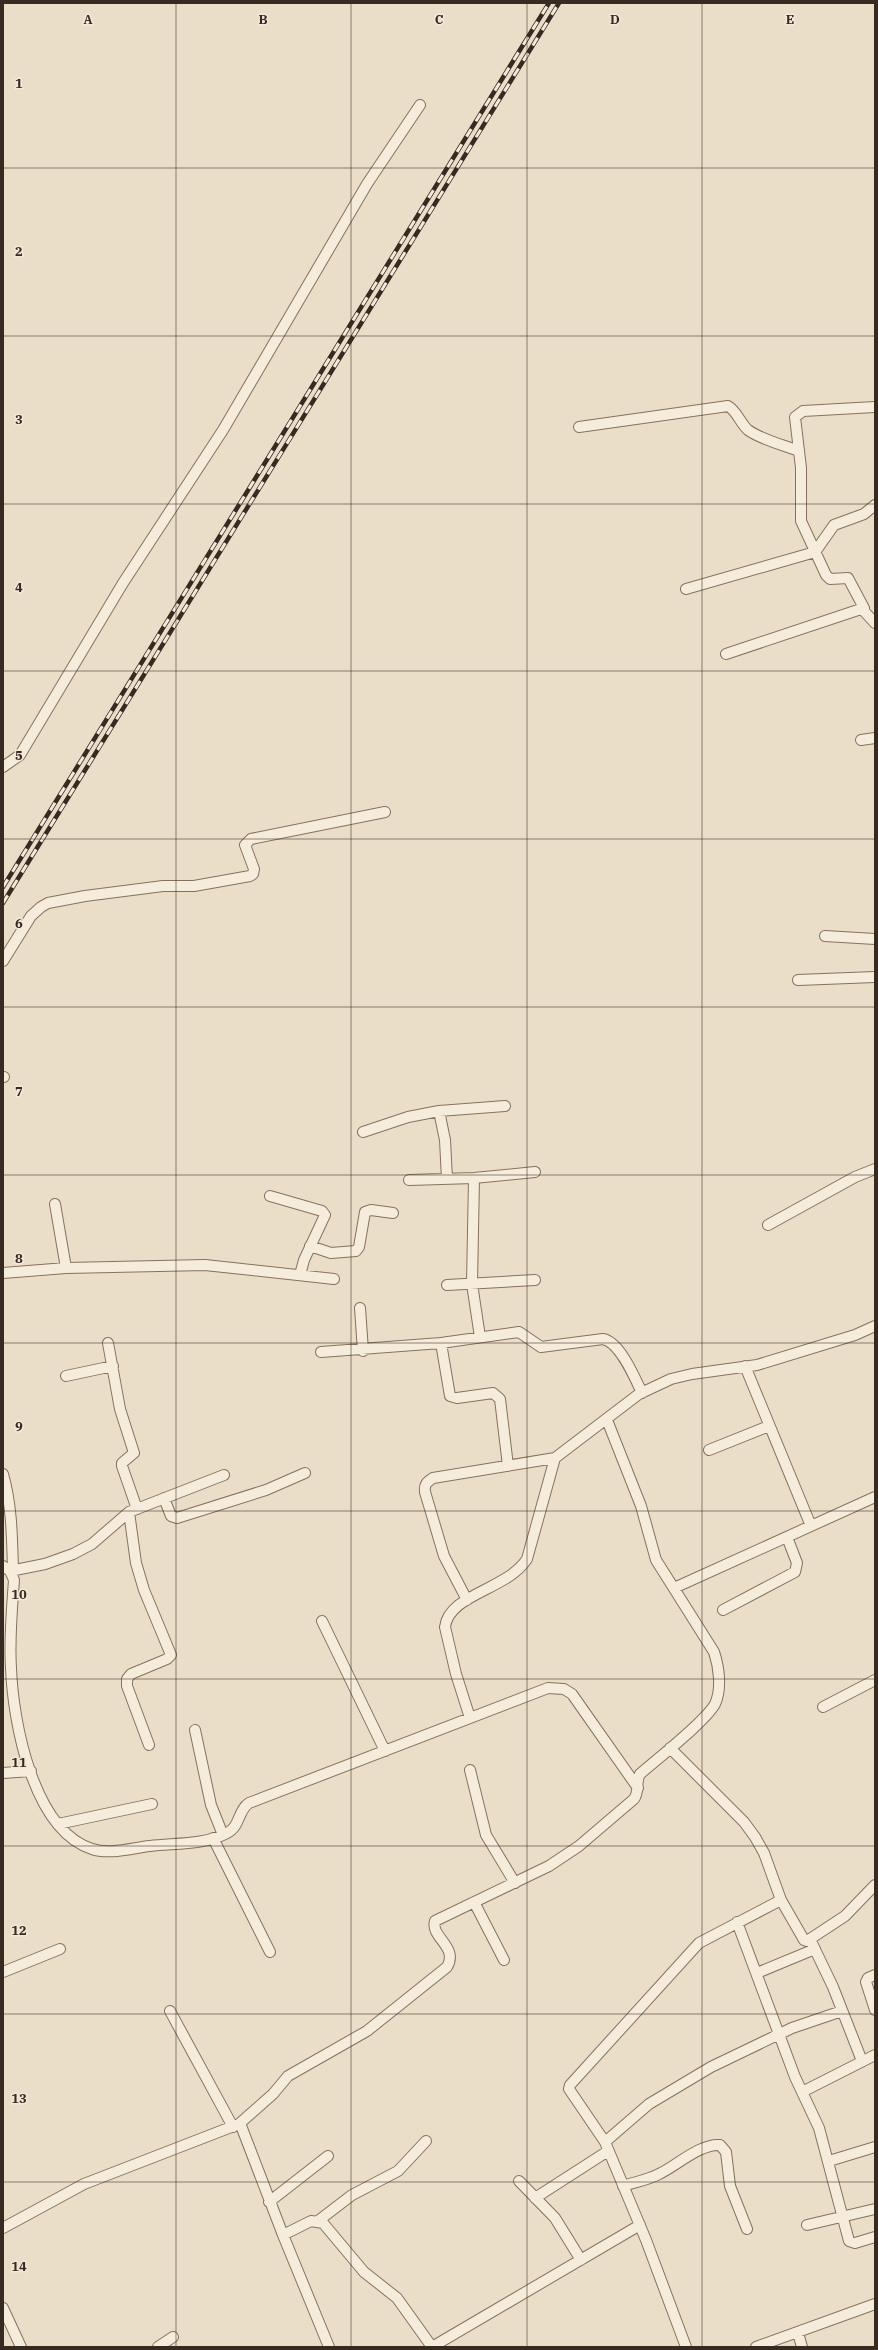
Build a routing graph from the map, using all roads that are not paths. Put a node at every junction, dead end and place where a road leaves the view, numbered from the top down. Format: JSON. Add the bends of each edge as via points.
{"nodes":[{"id":1,"x":420,"y":106,"type":"dead end"},
{"id":2,"x":875,"y":407,"type":"edge"},
{"id":3,"x":579,"y":427,"type":"dead end"},
{"id":4,"x":799,"y":451,"type":"junction"},
{"id":5,"x":875,"y":505,"type":"edge"},
{"id":6,"x":815,"y":552,"type":"junction"},
{"id":7,"x":686,"y":589,"type":"dead end"},
{"id":8,"x":863,"y":610,"type":"junction"},
{"id":9,"x":875,"y":623,"type":"edge"},
{"id":10,"x":726,"y":654,"type":"dead end"},
{"id":11,"x":875,"y":738,"type":"edge"},
{"id":12,"x":861,"y":740,"type":"dead end"},
{"id":13,"x":3,"y":767,"type":"edge"},
{"id":14,"x":385,"y":812,"type":"dead end"},
{"id":15,"x":825,"y":936,"type":"dead end"},
{"id":16,"x":875,"y":939,"type":"edge"},
{"id":17,"x":3,"y":961,"type":"edge"},
{"id":18,"x":875,"y":978,"type":"edge"},
{"id":19,"x":798,"y":980,"type":"dead end"},
{"id":20,"x":505,"y":1106,"type":"dead end"},
{"id":21,"x":439,"y":1111,"type":"junction"},
{"id":22,"x":363,"y":1132,"type":"dead end"},
{"id":23,"x":875,"y":1169,"type":"edge"},
{"id":24,"x":535,"y":1172,"type":"dead end"},
{"id":25,"x":474,"y":1178,"type":"junction"},
{"id":26,"x":447,"y":1179,"type":"junction"},
{"id":27,"x":409,"y":1180,"type":"dead end"},
{"id":28,"x":270,"y":1196,"type":"dead end"},
{"id":29,"x":55,"y":1204,"type":"dead end"},
{"id":30,"x":393,"y":1213,"type":"dead end"},
{"id":31,"x":768,"y":1225,"type":"dead end"},
{"id":32,"x":310,"y":1246,"type":"junction"},
{"id":33,"x":66,"y":1268,"type":"junction"},
{"id":34,"x":3,"y":1273,"type":"edge"},
{"id":35,"x":300,"y":1275,"type":"junction"},
{"id":36,"x":334,"y":1279,"type":"dead end"},
{"id":37,"x":535,"y":1280,"type":"dead end"},
{"id":38,"x":472,"y":1284,"type":"junction"},
{"id":39,"x":447,"y":1285,"type":"dead end"},
{"id":40,"x":360,"y":1308,"type":"dead end"},
{"id":41,"x":875,"y":1326,"type":"edge"},
{"id":42,"x":480,"y":1337,"type":"junction"},
{"id":43,"x":108,"y":1343,"type":"dead end"},
{"id":44,"x":441,"y":1343,"type":"junction"},
{"id":45,"x":363,"y":1351,"type":"junction"},
{"id":46,"x":321,"y":1352,"type":"dead end"},
{"id":47,"x":113,"y":1366,"type":"junction"},
{"id":48,"x":745,"y":1366,"type":"junction"},
{"id":49,"x":66,"y":1376,"type":"dead end"},
{"id":50,"x":642,"y":1393,"type":"junction"},
{"id":51,"x":607,"y":1420,"type":"junction"},
{"id":52,"x":769,"y":1426,"type":"junction"},
{"id":53,"x":709,"y":1450,"type":"dead end"},
{"id":54,"x":555,"y":1458,"type":"junction"},
{"id":55,"x":508,"y":1466,"type":"junction"},
{"id":56,"x":305,"y":1473,"type":"dead end"},
{"id":57,"x":3,"y":1474,"type":"edge"},
{"id":58,"x":224,"y":1475,"type":"dead end"},
{"id":59,"x":875,"y":1497,"type":"edge"},
{"id":60,"x":164,"y":1498,"type":"junction"},
{"id":61,"x":133,"y":1510,"type":"junction"},
{"id":62,"x":811,"y":1526,"type":"junction"},
{"id":63,"x":787,"y":1537,"type":"junction"},
{"id":64,"x":9,"y":1569,"type":"edge"},
{"id":65,"x":674,"y":1588,"type":"junction"},
{"id":66,"x":467,"y":1600,"type":"junction"},
{"id":67,"x":723,"y":1610,"type":"dead end"},
{"id":68,"x":322,"y":1621,"type":"dead end"},
{"id":69,"x":7,"y":1628,"type":"edge"},
{"id":70,"x":875,"y":1680,"type":"edge"},
{"id":71,"x":823,"y":1707,"type":"dead end"},
{"id":72,"x":470,"y":1718,"type":"junction"},
{"id":73,"x":195,"y":1730,"type":"dead end"},
{"id":74,"x":149,"y":1745,"type":"dead end"},
{"id":75,"x":670,"y":1748,"type":"junction"},
{"id":76,"x":385,"y":1751,"type":"junction"},
{"id":77,"x":31,"y":1770,"type":"junction"},
{"id":78,"x":470,"y":1770,"type":"dead end"},
{"id":79,"x":3,"y":1773,"type":"edge"},
{"id":80,"x":638,"y":1788,"type":"junction"},
{"id":81,"x":152,"y":1804,"type":"dead end"},
{"id":82,"x":58,"y":1824,"type":"junction"},
{"id":83,"x":223,"y":1835,"type":"junction"},
{"id":84,"x":213,"y":1838,"type":"junction"},
{"id":85,"x":515,"y":1883,"type":"junction"},
{"id":86,"x":875,"y":1886,"type":"edge"},
{"id":87,"x":782,"y":1900,"type":"junction"},
{"id":88,"x":474,"y":1902,"type":"junction"},
{"id":89,"x":737,"y":1922,"type":"junction"},
{"id":90,"x":810,"y":1939,"type":"junction"},
{"id":91,"x":815,"y":1949,"type":"junction"},
{"id":92,"x":60,"y":1950,"type":"dead end"},
{"id":93,"x":270,"y":1952,"type":"dead end"},
{"id":94,"x":504,"y":1960,"type":"dead end"},
{"id":95,"x":3,"y":1972,"type":"edge"},
{"id":96,"x":757,"y":1974,"type":"junction"},
{"id":97,"x":875,"y":1975,"type":"edge"},
{"id":98,"x":875,"y":2010,"type":"edge"},
{"id":99,"x":170,"y":2011,"type":"dead end"},
{"id":100,"x":842,"y":2011,"type":"junction"},
{"id":101,"x":780,"y":2034,"type":"junction"},
{"id":102,"x":875,"y":2055,"type":"edge"},
{"id":103,"x":862,"y":2061,"type":"junction"},
{"id":104,"x":802,"y":2092,"type":"junction"},
{"id":105,"x":237,"y":2125,"type":"junction"},
{"id":106,"x":426,"y":2141,"type":"dead end"},
{"id":107,"x":607,"y":2147,"type":"junction"},
{"id":108,"x":875,"y":2147,"type":"edge"},
{"id":109,"x":328,"y":2156,"type":"dead end"},
{"id":110,"x":829,"y":2161,"type":"junction"},
{"id":111,"x":519,"y":2181,"type":"dead end"},
{"id":112,"x":623,"y":2186,"type":"junction"},
{"id":113,"x":535,"y":2198,"type":"junction"},
{"id":114,"x":270,"y":2202,"type":"junction"},
{"id":115,"x":875,"y":2209,"type":"edge"},
{"id":116,"x":842,"y":2217,"type":"junction"},
{"id":117,"x":318,"y":2220,"type":"junction"},
{"id":118,"x":640,"y":2225,"type":"junction"},
{"id":119,"x":807,"y":2225,"type":"dead end"},
{"id":120,"x":3,"y":2228,"type":"edge"},
{"id":121,"x":747,"y":2229,"type":"dead end"},
{"id":122,"x":283,"y":2235,"type":"junction"},
{"id":123,"x":875,"y":2237,"type":"edge"},
{"id":124,"x":581,"y":2260,"type":"junction"},
{"id":125,"x":875,"y":2304,"type":"edge"},
{"id":126,"x":3,"y":2308,"type":"edge"},
{"id":127,"x":798,"y":2333,"type":"junction"},
{"id":128,"x":174,"y":2337,"type":"dead end"},
{"id":129,"x":21,"y":2347,"type":"edge"},
{"id":130,"x":158,"y":2347,"type":"edge"},
{"id":131,"x":329,"y":2347,"type":"edge"},
{"id":132,"x":432,"y":2347,"type":"edge"},
{"id":133,"x":686,"y":2347,"type":"edge"},
{"id":134,"x":756,"y":2347,"type":"edge"},
{"id":135,"x":802,"y":2347,"type":"edge"}],
"edges":[{"from":1,"to":13,"type":"street","via":[[367,184],[223,430],[123,583],[20,755]]},
{"from":2,"to":4,"type":"street","via":[[803,411],[795,417]]},
{"from":3,"to":4,"type":"street","via":[[728,406],[745,427],[754,433]]},
{"from":4,"to":6,"type":"street","via":[[800,516]]},
{"from":5,"to":6,"type":"street","via":[[864,514],[834,525]]},
{"from":6,"to":7,"type":"street"},
{"from":6,"to":8,"type":"street","via":[[828,578],[850,580]]},
{"from":8,"to":9,"type":"street"},
{"from":8,"to":10,"type":"street"},
{"from":11,"to":12,"type":"street"},
{"from":14,"to":17,"type":"street","via":[[251,840],[245,845],[254,869],[250,876],[194,886],[163,886],[48,903],[31,916]]},
{"from":15,"to":16,"type":"street"},
{"from":18,"to":19,"type":"street"},
{"from":20,"to":21,"type":"street"},
{"from":21,"to":22,"type":"street","via":[[408,1117]]},
{"from":21,"to":26,"type":"street","via":[[445,1140]]},
{"from":23,"to":31,"type":"street","via":[[855,1177]]},
{"from":24,"to":25,"type":"street"},
{"from":25,"to":26,"type":"street"},
{"from":25,"to":38,"type":"street"},
{"from":26,"to":27,"type":"street"},
{"from":28,"to":32,"type":"street","via":[[322,1211],[325,1220]]},
{"from":29,"to":33,"type":"street"},
{"from":30,"to":32,"type":"street","via":[[371,1210],[365,1212],[356,1251],[331,1253]]},
{"from":32,"to":35,"type":"street"},
{"from":33,"to":34,"type":"street"},
{"from":33,"to":35,"type":"street","via":[[206,1266]]},
{"from":35,"to":36,"type":"street"},
{"from":37,"to":38,"type":"street"},
{"from":38,"to":39,"type":"street"},
{"from":38,"to":42,"type":"street"},
{"from":40,"to":45,"type":"street"},
{"from":41,"to":48,"type":"street","via":[[855,1335],[757,1365]]},
{"from":42,"to":44,"type":"street"},
{"from":42,"to":50,"type":"street","via":[[519,1332],[536,1345],[547,1347],[607,1339],[624,1358]]},
{"from":43,"to":47,"type":"street"},
{"from":44,"to":45,"type":"street"},
{"from":44,"to":55,"type":"street","via":[[450,1396],[457,1398],[493,1393],[500,1399]]},
{"from":45,"to":46,"type":"street"},
{"from":47,"to":49,"type":"street"},
{"from":47,"to":61,"type":"street","via":[[120,1409],[134,1453],[122,1462]]},
{"from":48,"to":50,"type":"street","via":[[671,1379]]},
{"from":48,"to":52,"type":"street"},
{"from":50,"to":51,"type":"street"},
{"from":51,"to":54,"type":"street"},
{"from":51,"to":65,"type":"street","via":[[641,1506],[656,1560]]},
{"from":52,"to":53,"type":"street"},
{"from":52,"to":62,"type":"street"},
{"from":54,"to":55,"type":"street"},
{"from":54,"to":66,"type":"street","via":[[527,1559],[509,1578]]},
{"from":55,"to":66,"type":"street","via":[[433,1478],[424,1486],[444,1556]]},
{"from":56,"to":60,"type":"street","via":[[266,1490],[177,1518],[171,1516]]},
{"from":57,"to":64,"type":"street","via":[[13,1532]]},
{"from":58,"to":60,"type":"street"},
{"from":59,"to":62,"type":"street"},
{"from":60,"to":61,"type":"street"},
{"from":61,"to":64,"type":"street","via":[[92,1544],[73,1554],[45,1564]]},
{"from":61,"to":74,"type":"street","via":[[136,1563],[170,1655],[167,1659],[131,1674],[127,1679],[127,1686]]},
{"from":62,"to":63,"type":"street"},
{"from":63,"to":65,"type":"street"},
{"from":63,"to":67,"type":"street","via":[[797,1563],[795,1572]]},
{"from":64,"to":69,"type":"street","via":[[14,1580]]},
{"from":65,"to":75,"type":"street","via":[[714,1652],[718,1667],[718,1694],[710,1710]]},
{"from":66,"to":72,"type":"street","via":[[450,1612],[445,1627]]},
{"from":68,"to":76,"type":"street"},
{"from":69,"to":77,"type":"street","via":[[14,1710]]},
{"from":70,"to":71,"type":"street"},
{"from":72,"to":76,"type":"street"},
{"from":72,"to":80,"type":"street","via":[[548,1688],[564,1689],[572,1694]]},
{"from":73,"to":83,"type":"street","via":[[211,1805]]},
{"from":75,"to":80,"type":"street","via":[[640,1774]]},
{"from":75,"to":87,"type":"street","via":[[744,1822],[764,1853]]},
{"from":76,"to":83,"type":"street","via":[[249,1803],[243,1810],[237,1826]]},
{"from":77,"to":79,"type":"street"},
{"from":77,"to":82,"type":"street","via":[[48,1809]]},
{"from":78,"to":85,"type":"street","via":[[486,1835]]},
{"from":80,"to":85,"type":"street","via":[[634,1799],[579,1846],[550,1866]]},
{"from":81,"to":82,"type":"street"},
{"from":82,"to":84,"type":"street","via":[[70,1837],[94,1850],[114,1850]]},
{"from":83,"to":84,"type":"street"},
{"from":84,"to":93,"type":"street"},
{"from":85,"to":88,"type":"street"},
{"from":86,"to":90,"type":"street","via":[[846,1916]]},
{"from":87,"to":89,"type":"street"},
{"from":87,"to":90,"type":"street","via":[[802,1939]]},
{"from":88,"to":94,"type":"street"},
{"from":88,"to":105,"type":"street","via":[[434,1923],[451,1954],[452,1960],[447,1967],[367,2031],[288,2076],[273,2094]]},
{"from":89,"to":96,"type":"street"},
{"from":89,"to":107,"type":"street","via":[[699,1943],[570,2085],[571,2092]]},
{"from":90,"to":91,"type":"street"},
{"from":91,"to":96,"type":"street"},
{"from":91,"to":100,"type":"street"},
{"from":92,"to":95,"type":"street"},
{"from":96,"to":101,"type":"street"},
{"from":97,"to":98,"type":"street","via":[[866,1982]]},
{"from":99,"to":105,"type":"street"},
{"from":100,"to":101,"type":"street"},
{"from":100,"to":103,"type":"street"},
{"from":101,"to":104,"type":"street"},
{"from":101,"to":107,"type":"street","via":[[716,2064],[649,2104]]},
{"from":102,"to":103,"type":"street"},
{"from":103,"to":104,"type":"street"},
{"from":104,"to":110,"type":"street","via":[[819,2128]]},
{"from":105,"to":114,"type":"street"},
{"from":105,"to":120,"type":"street","via":[[84,2184]]},
{"from":106,"to":117,"type":"street","via":[[398,2171],[352,2195]]},
{"from":107,"to":112,"type":"street"},
{"from":107,"to":113,"type":"street"},
{"from":108,"to":110,"type":"street"},
{"from":109,"to":114,"type":"street"},
{"from":110,"to":116,"type":"street"},
{"from":111,"to":113,"type":"street"},
{"from":112,"to":118,"type":"street"},
{"from":112,"to":121,"type":"street","via":[[659,2174],[695,2153],[720,2145],[726,2152],[730,2186]]},
{"from":113,"to":124,"type":"street","via":[[555,2218]]},
{"from":114,"to":122,"type":"street"},
{"from":115,"to":116,"type":"street"},
{"from":116,"to":119,"type":"street"},
{"from":116,"to":123,"type":"street","via":[[850,2243]]},
{"from":117,"to":122,"type":"street"},
{"from":117,"to":132,"type":"street","via":[[364,2272],[397,2298]]},
{"from":118,"to":124,"type":"street"},
{"from":118,"to":133,"type":"street"},
{"from":122,"to":131,"type":"street"},
{"from":124,"to":132,"type":"street"},
{"from":125,"to":127,"type":"street"},
{"from":126,"to":129,"type":"street"},
{"from":127,"to":134,"type":"street"},
{"from":127,"to":135,"type":"street"},
{"from":128,"to":130,"type":"street"}]}
